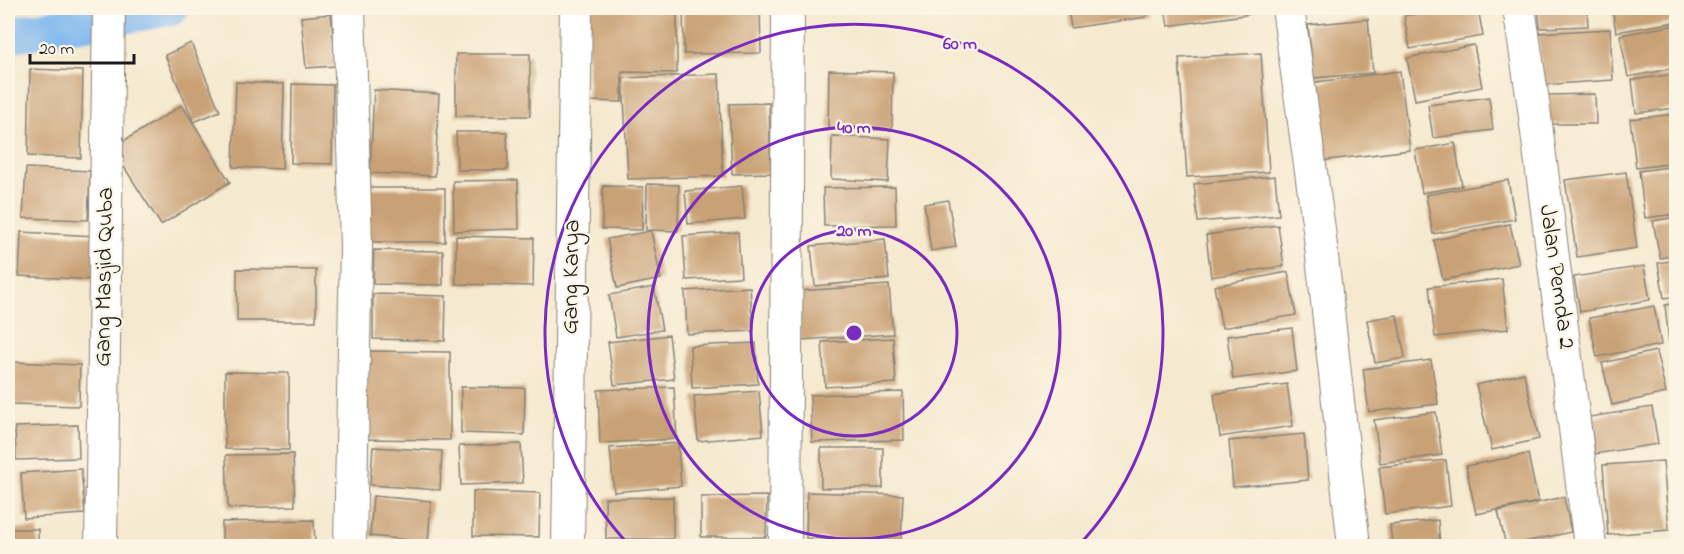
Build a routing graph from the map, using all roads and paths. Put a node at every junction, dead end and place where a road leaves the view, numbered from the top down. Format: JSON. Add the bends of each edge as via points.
{"nodes":[{"id":1,"x":576,"y":8,"type":"edge"},
{"id":2,"x":788,"y":8,"type":"edge"},
{"id":3,"x":1288,"y":8,"type":"edge"},
{"id":4,"x":1519,"y":8,"type":"edge"},
{"id":5,"x":349,"y":10,"type":"edge"},
{"id":6,"x":109,"y":21,"type":"edge"},
{"id":7,"x":101,"y":546,"type":"edge"},
{"id":8,"x":350,"y":546,"type":"edge"},
{"id":9,"x":568,"y":546,"type":"edge"},
{"id":10,"x":785,"y":546,"type":"edge"},
{"id":11,"x":1354,"y":546,"type":"edge"},
{"id":12,"x":1590,"y":546,"type":"edge"}],
"edges":[{"from":1,"to":9,"type":"street","name":"Gang Karya"},
{"from":2,"to":10,"type":"street"},
{"from":3,"to":11,"type":"street","via":[[1319,229]]},
{"from":4,"to":12,"type":"street","name":"Jalan Pemda 2"},
{"from":5,"to":8,"type":"street","via":[[356,246]]},
{"from":6,"to":7,"type":"street","name":"Gang Masjid Quba"}]}
